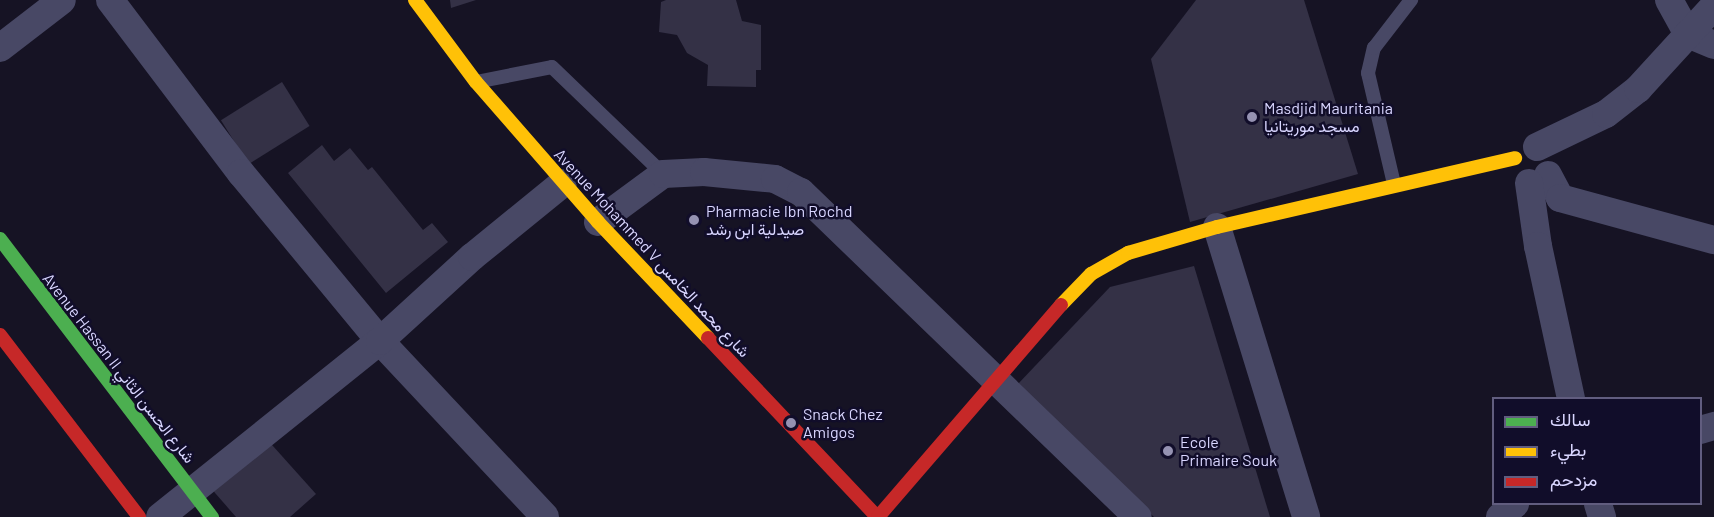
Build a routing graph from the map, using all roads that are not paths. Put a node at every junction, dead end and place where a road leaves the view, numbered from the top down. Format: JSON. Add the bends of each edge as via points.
{"nodes":[{"id":1,"x":62,"y":0,"type":"edge"},
{"id":2,"x":110,"y":0,"type":"edge"},
{"id":3,"x":415,"y":0,"type":"edge"},
{"id":4,"x":1411,"y":0,"type":"edge"},
{"id":5,"x":1669,"y":0,"type":"edge"},
{"id":6,"x":1714,"y":6,"type":"edge"},
{"id":7,"x":1688,"y":33,"type":"junction"},
{"id":8,"x":1714,"y":45,"type":"edge"},
{"id":9,"x":0,"y":48,"type":"edge"},
{"id":10,"x":476,"y":82,"type":"junction"},
{"id":11,"x":1526,"y":153,"type":"junction"},
{"id":12,"x":663,"y":174,"type":"junction"},
{"id":13,"x":1539,"y":179,"type":"junction"},
{"id":14,"x":563,"y":183,"type":"junction"},
{"id":15,"x":1394,"y":184,"type":"junction"},
{"id":16,"x":598,"y":222,"type":"junction"},
{"id":17,"x":1217,"y":227,"type":"junction"},
{"id":18,"x":0,"y":239,"type":"edge"},
{"id":19,"x":1714,"y":240,"type":"edge"},
{"id":20,"x":0,"y":335,"type":"edge"},
{"id":21,"x":380,"y":341,"type":"junction"},
{"id":22,"x":997,"y":378,"type":"junction"},
{"id":23,"x":1571,"y":397,"type":"edge"},
{"id":24,"x":195,"y":492,"type":"junction"},
{"id":25,"x":1514,"y":505,"type":"edge"},
{"id":26,"x":140,"y":517,"type":"edge"},
{"id":27,"x":160,"y":517,"type":"edge"},
{"id":28,"x":212,"y":517,"type":"edge"},
{"id":29,"x":545,"y":517,"type":"edge"},
{"id":30,"x":878,"y":517,"type":"edge"},
{"id":31,"x":1138,"y":517,"type":"edge"},
{"id":32,"x":1306,"y":517,"type":"edge"},
{"id":33,"x":1500,"y":517,"type":"edge"}],
"edges":[{"from":1,"to":9,"type":"street"},
{"from":2,"to":21,"type":"street","via":[[242,173]]},
{"from":3,"to":10,"type":"street","name":"Avenue Mohammed V شارع محمد الخامس"},
{"from":4,"to":15,"type":"lane","via":[[1374,48],[1368,73]]},
{"from":5,"to":7,"type":"street"},
{"from":6,"to":7,"type":"street"},
{"from":7,"to":8,"type":"street"},
{"from":7,"to":11,"type":"street","via":[[1638,89],[1605,114]]},
{"from":10,"to":12,"type":"lane","via":[[552,67]]},
{"from":10,"to":14,"type":"street","name":"Avenue Mohammed V شارع محمد الخامس"},
{"from":11,"to":13,"type":"street","via":[[1515,171]]},
{"from":11,"to":15,"type":"street"},
{"from":12,"to":16,"type":"street"},
{"from":12,"to":22,"type":"street","via":[[704,172],[775,179],[801,192]]},
{"from":13,"to":19,"type":"street","via":[[1560,198]]},
{"from":13,"to":23,"type":"street","via":[[1538,246]]},
{"from":14,"to":16,"type":"street","name":"Avenue Mohammed V شارع محمد الخامس"},
{"from":14,"to":21,"type":"street","via":[[472,257]]},
{"from":15,"to":17,"type":"street"},
{"from":16,"to":30,"type":"street","name":"Avenue Mohammed V شارع محمد الخامس"},
{"from":17,"to":22,"type":"street","via":[[1128,253],[1091,274]]},
{"from":17,"to":32,"type":"street"},
{"from":18,"to":24,"type":"street","name":"Avenue Hassan II شارع الحسن الثاني"},
{"from":20,"to":26,"type":"street"},
{"from":21,"to":24,"type":"street"},
{"from":21,"to":29,"type":"street"},
{"from":22,"to":30,"type":"street"},
{"from":22,"to":31,"type":"street"},
{"from":24,"to":27,"type":"street"},
{"from":24,"to":28,"type":"street","name":"Avenue Hassan II شارع الحسن الثاني"},
{"from":25,"to":33,"type":"street"}]}
